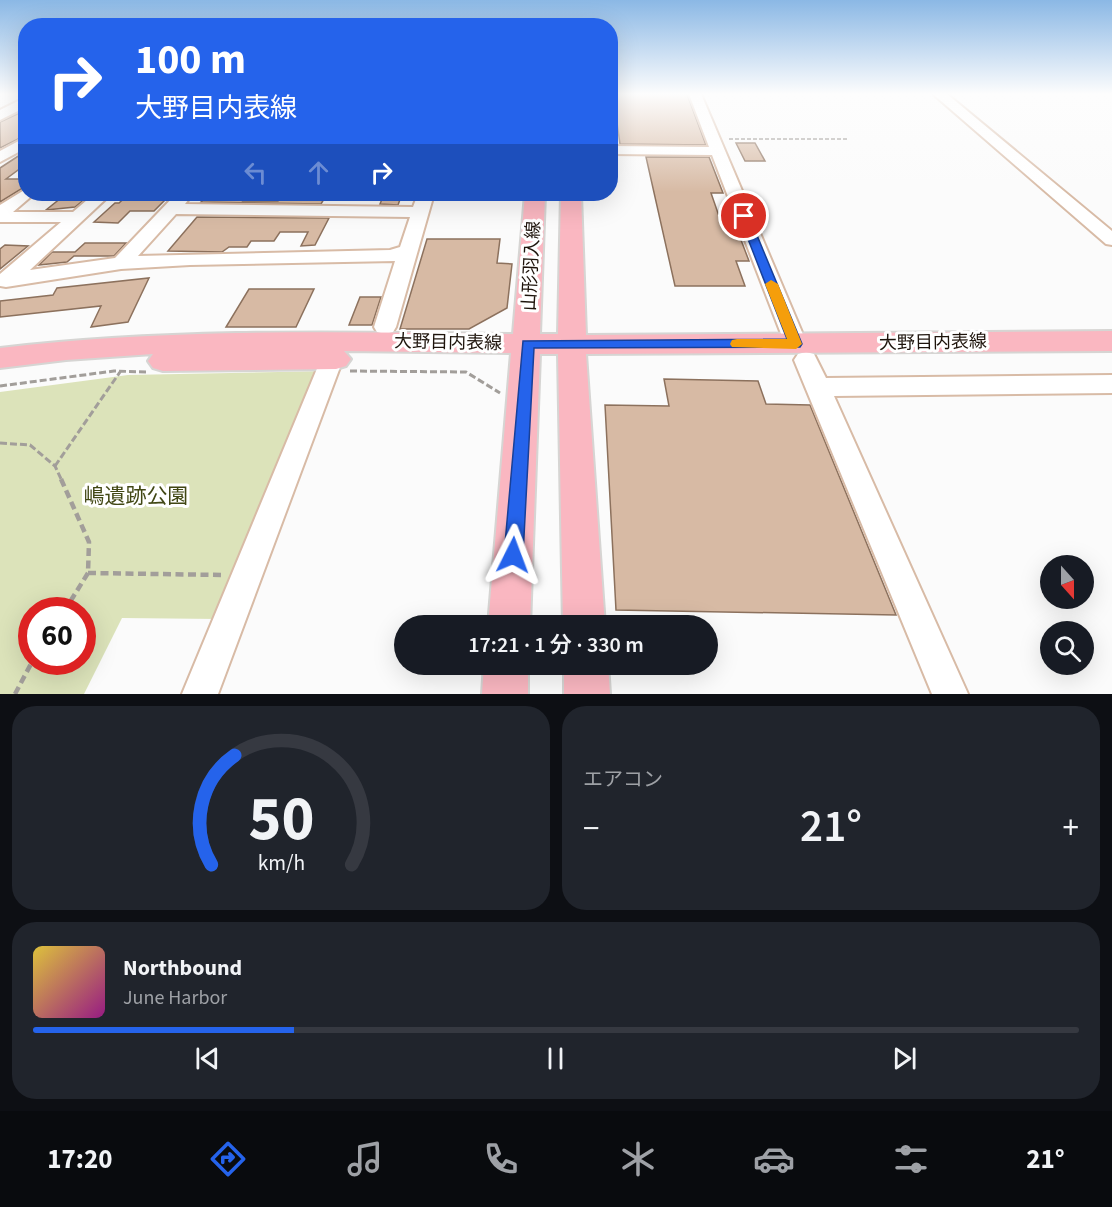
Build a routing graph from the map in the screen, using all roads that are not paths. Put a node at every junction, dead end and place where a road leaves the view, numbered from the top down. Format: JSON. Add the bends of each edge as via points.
{"nodes":[{"id":1,"x":708,"y":126,"type":"edge"},
{"id":2,"x":977,"y":126,"type":"edge"},
{"id":3,"x":716,"y":145,"type":"junction"},
{"id":4,"x":18,"y":146,"type":"edge"},
{"id":5,"x":618,"y":150,"type":"edge"},
{"id":6,"x":0,"y":158,"type":"edge"},
{"id":7,"x":18,"y":200,"type":"edge"},
{"id":8,"x":95,"y":201,"type":"edge"},
{"id":9,"x":178,"y":201,"type":"edge"},
{"id":10,"x":259,"y":201,"type":"edge"},
{"id":11,"x":337,"y":201,"type":"edge"},
{"id":12,"x":424,"y":201,"type":"edge"},
{"id":13,"x":534,"y":201,"type":"edge"},
{"id":14,"x":571,"y":201,"type":"edge"},
{"id":15,"x":171,"y":209,"type":"junction"},
{"id":16,"x":252,"y":210,"type":"junction"},
{"id":17,"x":332,"y":211,"type":"junction"},
{"id":18,"x":420,"y":212,"type":"junction"},
{"id":19,"x":0,"y":215,"type":"edge"},
{"id":20,"x":76,"y":217,"type":"junction"},
{"id":21,"x":1112,"y":240,"type":"edge"},
{"id":22,"x":408,"y":250,"type":"junction"},
{"id":23,"x":121,"y":263,"type":"junction"},
{"id":24,"x":3,"y":281,"type":"edge"},
{"id":25,"x":385,"y":327,"type":"dead end"},
{"id":26,"x":1112,"y":340,"type":"edge"},
{"id":27,"x":572,"y":352,"type":"junction"},
{"id":28,"x":801,"y":352,"type":"junction"},
{"id":29,"x":526,"y":353,"type":"junction"},
{"id":30,"x":1112,"y":357,"type":"edge"},
{"id":31,"x":0,"y":358,"type":"edge"},
{"id":32,"x":332,"y":359,"type":"junction"},
{"id":33,"x":0,"y":374,"type":"edge"},
{"id":34,"x":1112,"y":384,"type":"edge"},
{"id":35,"x":818,"y":387,"type":"junction"},
{"id":36,"x":510,"y":615,"type":"edge"},
{"id":37,"x":584,"y":615,"type":"edge"},
{"id":38,"x":506,"y":675,"type":"edge"},
{"id":39,"x":586,"y":675,"type":"edge"},
{"id":40,"x":200,"y":694,"type":"edge"},
{"id":41,"x":505,"y":694,"type":"edge"},
{"id":42,"x":587,"y":694,"type":"edge"},
{"id":43,"x":950,"y":694,"type":"edge"}],
"edges":[{"from":1,"to":3,"type":"street"},
{"from":2,"to":21,"type":"street"},
{"from":3,"to":5,"type":"street"},
{"from":3,"to":28,"type":"street"},
{"from":4,"to":6,"type":"street"},
{"from":7,"to":19,"type":"street"},
{"from":8,"to":20,"type":"street"},
{"from":9,"to":15,"type":"street"},
{"from":10,"to":16,"type":"street"},
{"from":11,"to":17,"type":"street"},
{"from":12,"to":18,"type":"street"},
{"from":13,"to":29,"type":"main road","name":"山形羽入線"},
{"from":14,"to":27,"type":"main road"},
{"from":15,"to":16,"type":"street"},
{"from":15,"to":23,"type":"street"},
{"from":16,"to":17,"type":"street"},
{"from":17,"to":18,"type":"street"},
{"from":18,"to":22,"type":"street"},
{"from":19,"to":20,"type":"street"},
{"from":20,"to":24,"type":"street"},
{"from":22,"to":23,"type":"street","via":[[393,256],[237,257]]},
{"from":22,"to":25,"type":"street"},
{"from":23,"to":24,"type":"street"},
{"from":26,"to":28,"type":"main road","name":"大野目内表線"},
{"from":27,"to":28,"type":"main road","name":"大野目内表線"},
{"from":27,"to":29,"type":"main road","name":"大野目内表線"},
{"from":27,"to":37,"type":"main road"},
{"from":28,"to":30,"type":"main road","name":"大野目内表線"},
{"from":28,"to":35,"type":"street"},
{"from":29,"to":31,"type":"main road","name":"大野目内表線","via":[[262,339],[87,347]]},
{"from":29,"to":32,"type":"main road","name":"大野目内表線"},
{"from":29,"to":36,"type":"main road","name":"山形羽入線"},
{"from":32,"to":33,"type":"main road","name":"大野目内表線","via":[[122,361]]},
{"from":32,"to":40,"type":"street"},
{"from":34,"to":35,"type":"street"},
{"from":35,"to":43,"type":"street"},
{"from":38,"to":41,"type":"main road"},
{"from":39,"to":42,"type":"main road"}]}
